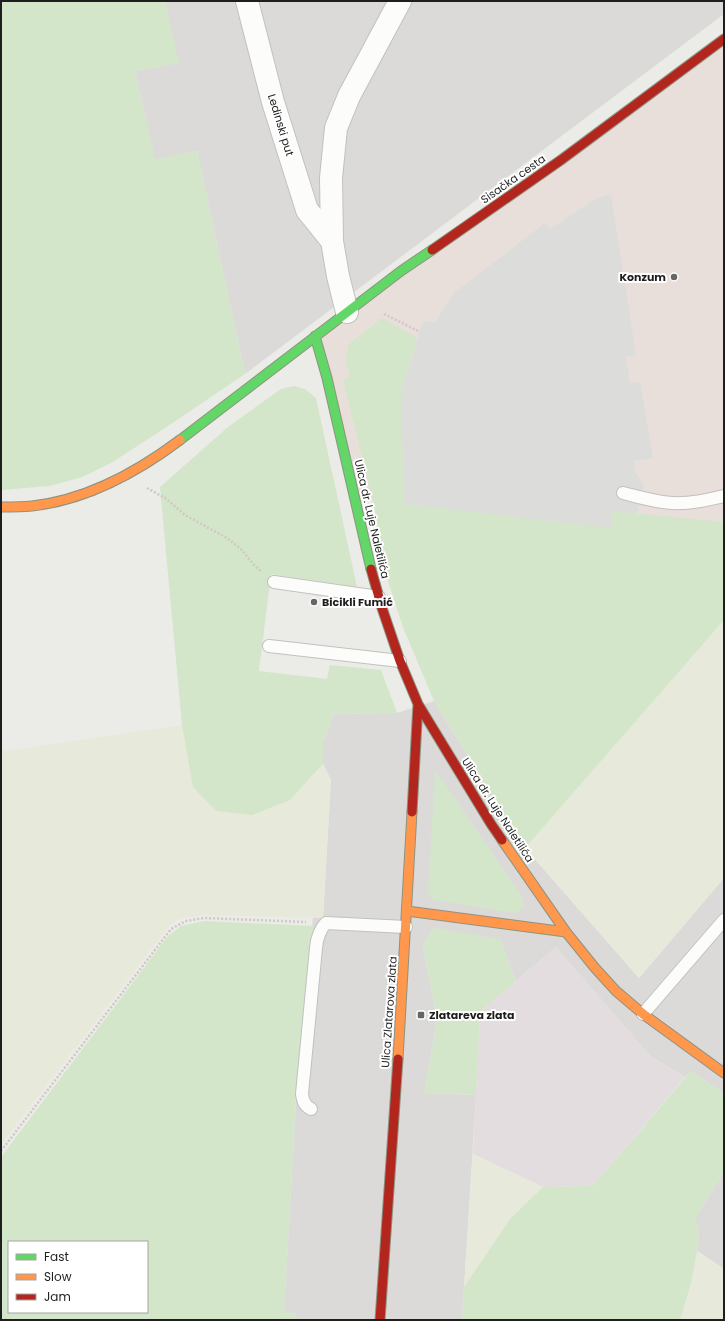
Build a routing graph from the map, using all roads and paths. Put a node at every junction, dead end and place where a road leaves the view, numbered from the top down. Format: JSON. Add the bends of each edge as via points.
{"nodes":[{"id":1,"x":247,"y":1,"type":"edge"},
{"id":2,"x":400,"y":1,"type":"edge"},
{"id":3,"x":724,"y":39,"type":"edge"},
{"id":4,"x":332,"y":242,"type":"junction"},
{"id":5,"x":346,"y":312,"type":"junction"},
{"id":6,"x":384,"y":314,"type":"dead end"},
{"id":7,"x":420,"y":332,"type":"dead end"},
{"id":8,"x":315,"y":336,"type":"junction"},
{"id":9,"x":141,"y":485,"type":"dead end"},
{"id":10,"x":623,"y":493,"type":"dead end"},
{"id":11,"x":724,"y":496,"type":"edge"},
{"id":12,"x":1,"y":507,"type":"edge"},
{"id":13,"x":274,"y":582,"type":"joint"},
{"id":14,"x":379,"y":597,"type":"junction"},
{"id":15,"x":269,"y":646,"type":"dead end"},
{"id":16,"x":400,"y":661,"type":"junction"},
{"id":17,"x":418,"y":704,"type":"junction"},
{"id":18,"x":407,"y":911,"type":"junction"},
{"id":19,"x":724,"y":920,"type":"edge"},
{"id":20,"x":326,"y":923,"type":"junction"},
{"id":21,"x":406,"y":927,"type":"junction"},
{"id":22,"x":566,"y":932,"type":"junction"},
{"id":23,"x":643,"y":1014,"type":"junction"},
{"id":24,"x":724,"y":1073,"type":"edge"},
{"id":25,"x":311,"y":1109,"type":"dead end"},
{"id":26,"x":1,"y":1151,"type":"edge"},
{"id":27,"x":380,"y":1320,"type":"edge"}],
"edges":[{"from":1,"to":4,"type":"street","name":"Ledinski put","via":[[273,102],[307,210]]},
{"from":2,"to":4,"type":"street","name":"Ledinski put","via":[[349,96],[336,128],[331,178]]},
{"from":3,"to":5,"type":"street","name":"Sisačka cesta","via":[[561,160]]},
{"from":4,"to":5,"type":"street","name":"Ledinski put"},
{"from":5,"to":8,"type":"street","name":"Sisačka cesta"},
{"from":6,"to":7,"type":"path"},
{"from":8,"to":12,"type":"street","via":[[173,445],[132,472],[85,494],[32,506]]},
{"from":8,"to":14,"type":"street","name":"Ulica dr. Luje Naletilića"},
{"from":9,"to":13,"type":"path","via":[[227,538]]},
{"from":10,"to":11,"type":"lane","via":[[671,503],[695,502]]},
{"from":13,"to":14,"type":"lane"},
{"from":14,"to":16,"type":"street","name":"Ulica dr. Luje Naletilića"},
{"from":15,"to":16,"type":"lane"},
{"from":16,"to":17,"type":"street","name":"Ulica dr. Luje Naletilića"},
{"from":17,"to":18,"type":"street","name":"Ulica Zlatarova zlata"},
{"from":17,"to":22,"type":"street","name":"Ulica dr. Luje Naletilića","via":[[491,824]]},
{"from":18,"to":21,"type":"street","name":"Ulica Zlatarova zlata"},
{"from":18,"to":22,"type":"street"},
{"from":19,"to":23,"type":"lane"},
{"from":20,"to":21,"type":"lane"},
{"from":20,"to":25,"type":"lane","via":[[317,937],[302,1094],[304,1102]]},
{"from":20,"to":26,"type":"path","via":[[204,918],[186,921],[171,929]]},
{"from":21,"to":27,"type":"street","name":"Ulica Zlatarova zlata"},
{"from":22,"to":23,"type":"street","name":"Ulica dr. Luje Naletilića","via":[[595,968]]},
{"from":23,"to":24,"type":"street","name":"Ulica dr. Luje Naletilića"}]}
